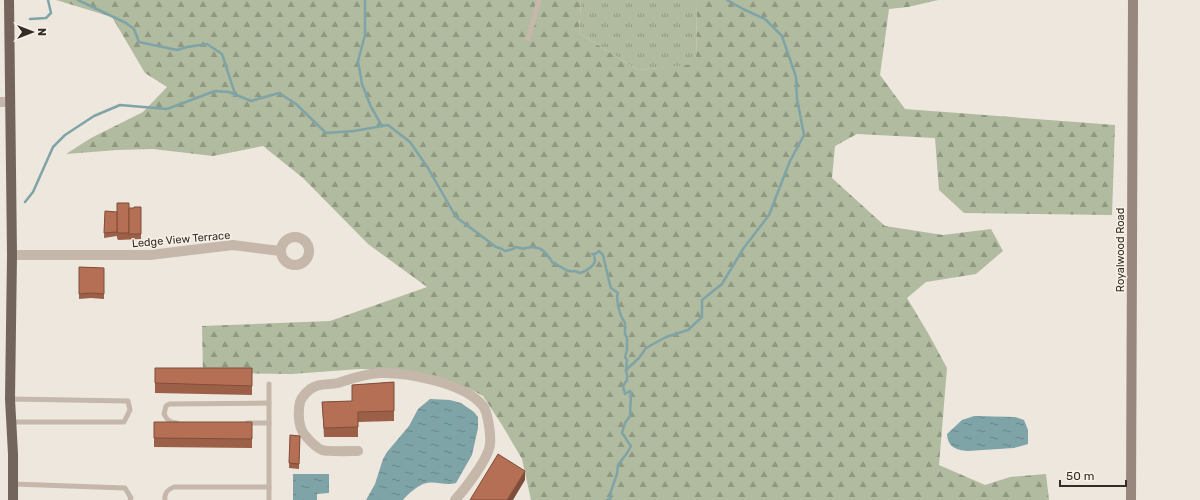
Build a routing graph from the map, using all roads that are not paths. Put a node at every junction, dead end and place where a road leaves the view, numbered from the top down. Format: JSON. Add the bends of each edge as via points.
{"nodes":[{"id":1,"x":8,"y":0,"type":"edge"},
{"id":2,"x":539,"y":0,"type":"edge"},
{"id":3,"x":1133,"y":0,"type":"edge"},
{"id":4,"x":528,"y":39,"type":"dead end"},
{"id":5,"x":5,"y":102,"type":"edge"},
{"id":6,"x":280,"y":251,"type":"dead end"},
{"id":7,"x":12,"y":255,"type":"junction"},
{"id":8,"x":269,"y":384,"type":"dead end"},
{"id":9,"x":10,"y":399,"type":"junction"},
{"id":10,"x":269,"y":403,"type":"junction"},
{"id":11,"x":11,"y":422,"type":"junction"},
{"id":12,"x":183,"y":423,"type":"edge"},
{"id":13,"x":238,"y":423,"type":"edge"},
{"id":14,"x":269,"y":423,"type":"junction"},
{"id":15,"x":358,"y":451,"type":"dead end"},
{"id":16,"x":12,"y":484,"type":"junction"},
{"id":17,"x":269,"y":487,"type":"junction"},
{"id":18,"x":13,"y":500,"type":"edge"},
{"id":19,"x":130,"y":500,"type":"edge"},
{"id":20,"x":165,"y":500,"type":"edge"},
{"id":21,"x":269,"y":500,"type":"edge"},
{"id":22,"x":455,"y":500,"type":"edge"},
{"id":23,"x":1131,"y":500,"type":"edge"}],
"edges":[{"from":1,"to":5,"type":"main road"},
{"from":2,"to":4,"type":"lane"},
{"from":3,"to":23,"type":"street","name":"Royalwood Road"},
{"from":5,"to":7,"type":"main road"},
{"from":6,"to":7,"type":"street","name":"Ledge View Terrace","via":[[233,245],[150,256]]},
{"from":7,"to":9,"type":"main road"},
{"from":8,"to":10,"type":"lane"},
{"from":9,"to":11,"type":"main road"},
{"from":9,"to":11,"type":"lane","via":[[128,401],[130,410],[124,422]]},
{"from":10,"to":12,"type":"lane","via":[[169,404],[165,409],[166,417],[171,423]]},
{"from":10,"to":14,"type":"lane"},
{"from":11,"to":16,"type":"main road"},
{"from":13,"to":14,"type":"lane"},
{"from":14,"to":17,"type":"lane"},
{"from":15,"to":22,"type":"street","via":[[322,450],[300,430],[300,401],[308,391],[326,383],[379,373],[416,376],[462,390],[485,407],[490,444],[486,457]]},
{"from":16,"to":18,"type":"main road"},
{"from":16,"to":19,"type":"lane","via":[[125,488]]},
{"from":17,"to":20,"type":"lane","via":[[174,487],[167,492]]},
{"from":17,"to":21,"type":"lane"}]}
